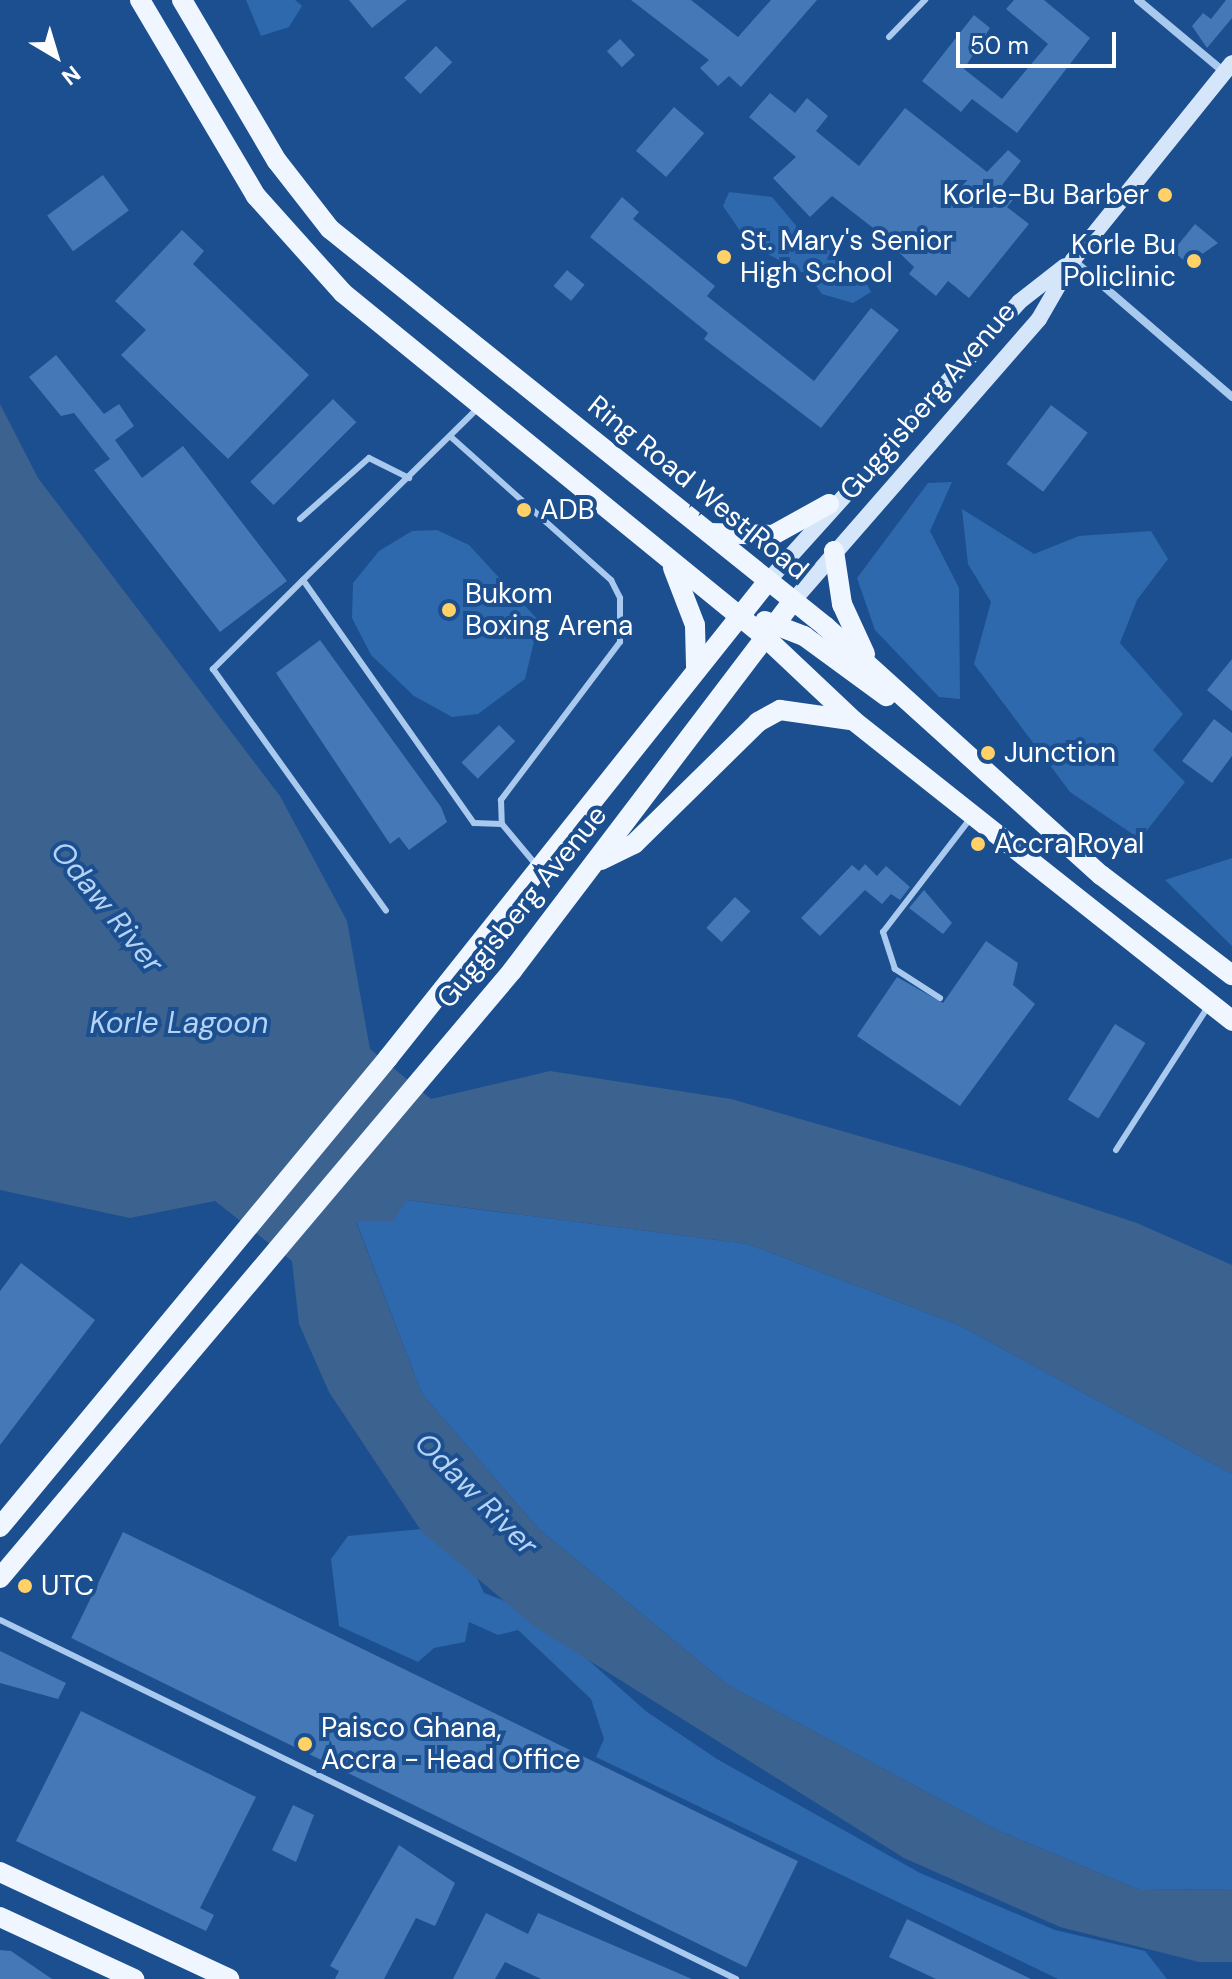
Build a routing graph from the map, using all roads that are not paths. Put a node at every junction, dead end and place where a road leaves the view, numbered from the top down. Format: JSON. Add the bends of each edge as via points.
{"nodes":[{"id":1,"x":140,"y":0,"type":"edge"},
{"id":2,"x":182,"y":0,"type":"edge"},
{"id":3,"x":925,"y":0,"type":"edge"},
{"id":4,"x":1138,"y":0,"type":"edge"},
{"id":5,"x":889,"y":37,"type":"dead end"},
{"id":6,"x":1228,"y":68,"type":"edge"},
{"id":7,"x":1073,"y":260,"type":"junction"},
{"id":8,"x":1232,"y":397,"type":"edge"},
{"id":9,"x":480,"y":405,"type":"junction"},
{"id":10,"x":451,"y":437,"type":"junction"},
{"id":11,"x":409,"y":478,"type":"junction"},
{"id":12,"x":829,"y":504,"type":"junction"},
{"id":13,"x":300,"y":519,"type":"dead end"},
{"id":14,"x":707,"y":532,"type":"junction"},
{"id":15,"x":834,"y":551,"type":"junction"},
{"id":16,"x":670,"y":561,"type":"junction"},
{"id":17,"x":303,"y":580,"type":"junction"},
{"id":18,"x":768,"y":581,"type":"junction"},
{"id":19,"x":793,"y":601,"type":"junction"},
{"id":20,"x":738,"y":617,"type":"junction"},
{"id":21,"x":770,"y":630,"type":"junction"},
{"id":22,"x":870,"y":665,"type":"junction"},
{"id":23,"x":696,"y":666,"type":"junction"},
{"id":24,"x":854,"y":721,"type":"junction"},
{"id":25,"x":972,"y":816,"type":"junction"},
{"id":26,"x":502,"y":824,"type":"junction"},
{"id":27,"x":539,"y":868,"type":"junction"},
{"id":28,"x":1101,"y":875,"type":"junction"},
{"id":29,"x":386,"y":911,"type":"dead end"},
{"id":30,"x":551,"y":922,"type":"junction"},
{"id":31,"x":1232,"y":975,"type":"edge"},
{"id":32,"x":940,"y":998,"type":"dead end"},
{"id":33,"x":1209,"y":1005,"type":"junction"},
{"id":34,"x":1232,"y":1021,"type":"edge"},
{"id":35,"x":1116,"y":1150,"type":"dead end"},
{"id":36,"x":0,"y":1527,"type":"edge"},
{"id":37,"x":0,"y":1578,"type":"edge"},
{"id":38,"x":0,"y":1620,"type":"edge"},
{"id":39,"x":0,"y":1872,"type":"edge"},
{"id":40,"x":0,"y":1917,"type":"edge"},
{"id":41,"x":134,"y":1979,"type":"edge"},
{"id":42,"x":229,"y":1979,"type":"edge"},
{"id":43,"x":736,"y":1979,"type":"edge"}],
"edges":[{"from":1,"to":9,"type":"main road","via":[[256,196],[301,251]]},
{"from":2,"to":14,"type":"main road","name":"Ring Road West Road","via":[[277,161],[330,229]]},
{"from":3,"to":5,"type":"lane"},
{"from":4,"to":6,"type":"street"},
{"from":6,"to":7,"type":"main road","name":"Guggisberg Avenue"},
{"from":7,"to":8,"type":"street"},
{"from":7,"to":12,"type":"main road","name":"Guggisberg Avenue","via":[[1019,302]]},
{"from":7,"to":15,"type":"main road","name":"Guggisberg Avenue","via":[[1039,319]]},
{"from":9,"to":10,"type":"lane"},
{"from":9,"to":16,"type":"main road"},
{"from":10,"to":11,"type":"lane"},
{"from":10,"to":26,"type":"lane","via":[[611,580],[620,598],[620,642],[510,782]]},
{"from":11,"to":13,"type":"lane","via":[[394,464],[369,458]]},
{"from":11,"to":17,"type":"lane"},
{"from":12,"to":14,"type":"main road","via":[[773,535]]},
{"from":12,"to":18,"type":"main road","name":"Guggisberg Avenue"},
{"from":14,"to":18,"type":"main road","name":"Ring Road West Road"},
{"from":15,"to":19,"type":"main road","name":"Guggisberg Avenue"},
{"from":15,"to":22,"type":"main road","via":[[842,604]]},
{"from":16,"to":20,"type":"main road"},
{"from":16,"to":23,"type":"main road","via":[[695,625]]},
{"from":17,"to":26,"type":"lane","via":[[465,812],[474,823]]},
{"from":17,"to":29,"type":"lane","via":[[213,669]]},
{"from":18,"to":19,"type":"main road","name":"Ring Road West Road"},
{"from":18,"to":20,"type":"main road","name":"Guggisberg Avenue"},
{"from":19,"to":21,"type":"main road","name":"Guggisberg Avenue"},
{"from":19,"to":22,"type":"main road","name":"Ring Road West Road"},
{"from":20,"to":21,"type":"main road"},
{"from":20,"to":23,"type":"main road","name":"Guggisberg Avenue"},
{"from":21,"to":24,"type":"main road"},
{"from":21,"to":28,"type":"main road","via":[[849,666]]},
{"from":21,"to":30,"type":"main road","name":"Guggisberg Avenue"},
{"from":22,"to":28,"type":"main road","name":"Ring Road West Road"},
{"from":23,"to":27,"type":"main road","name":"Guggisberg Avenue"},
{"from":24,"to":25,"type":"main road"},
{"from":24,"to":30,"type":"main road","via":[[780,710],[758,722],[634,844],[597,862]]},
{"from":25,"to":32,"type":"lane","via":[[883,932],[895,969]]},
{"from":25,"to":33,"type":"main road"},
{"from":26,"to":27,"type":"lane"},
{"from":27,"to":36,"type":"main road","name":"Guggisberg Avenue"},
{"from":28,"to":31,"type":"main road","name":"Ring Road West Road"},
{"from":30,"to":37,"type":"main road","name":"Guggisberg Avenue"},
{"from":33,"to":34,"type":"main road"},
{"from":33,"to":35,"type":"lane"},
{"from":38,"to":43,"type":"lane"},
{"from":39,"to":42,"type":"main road"},
{"from":40,"to":41,"type":"main road"}]}
